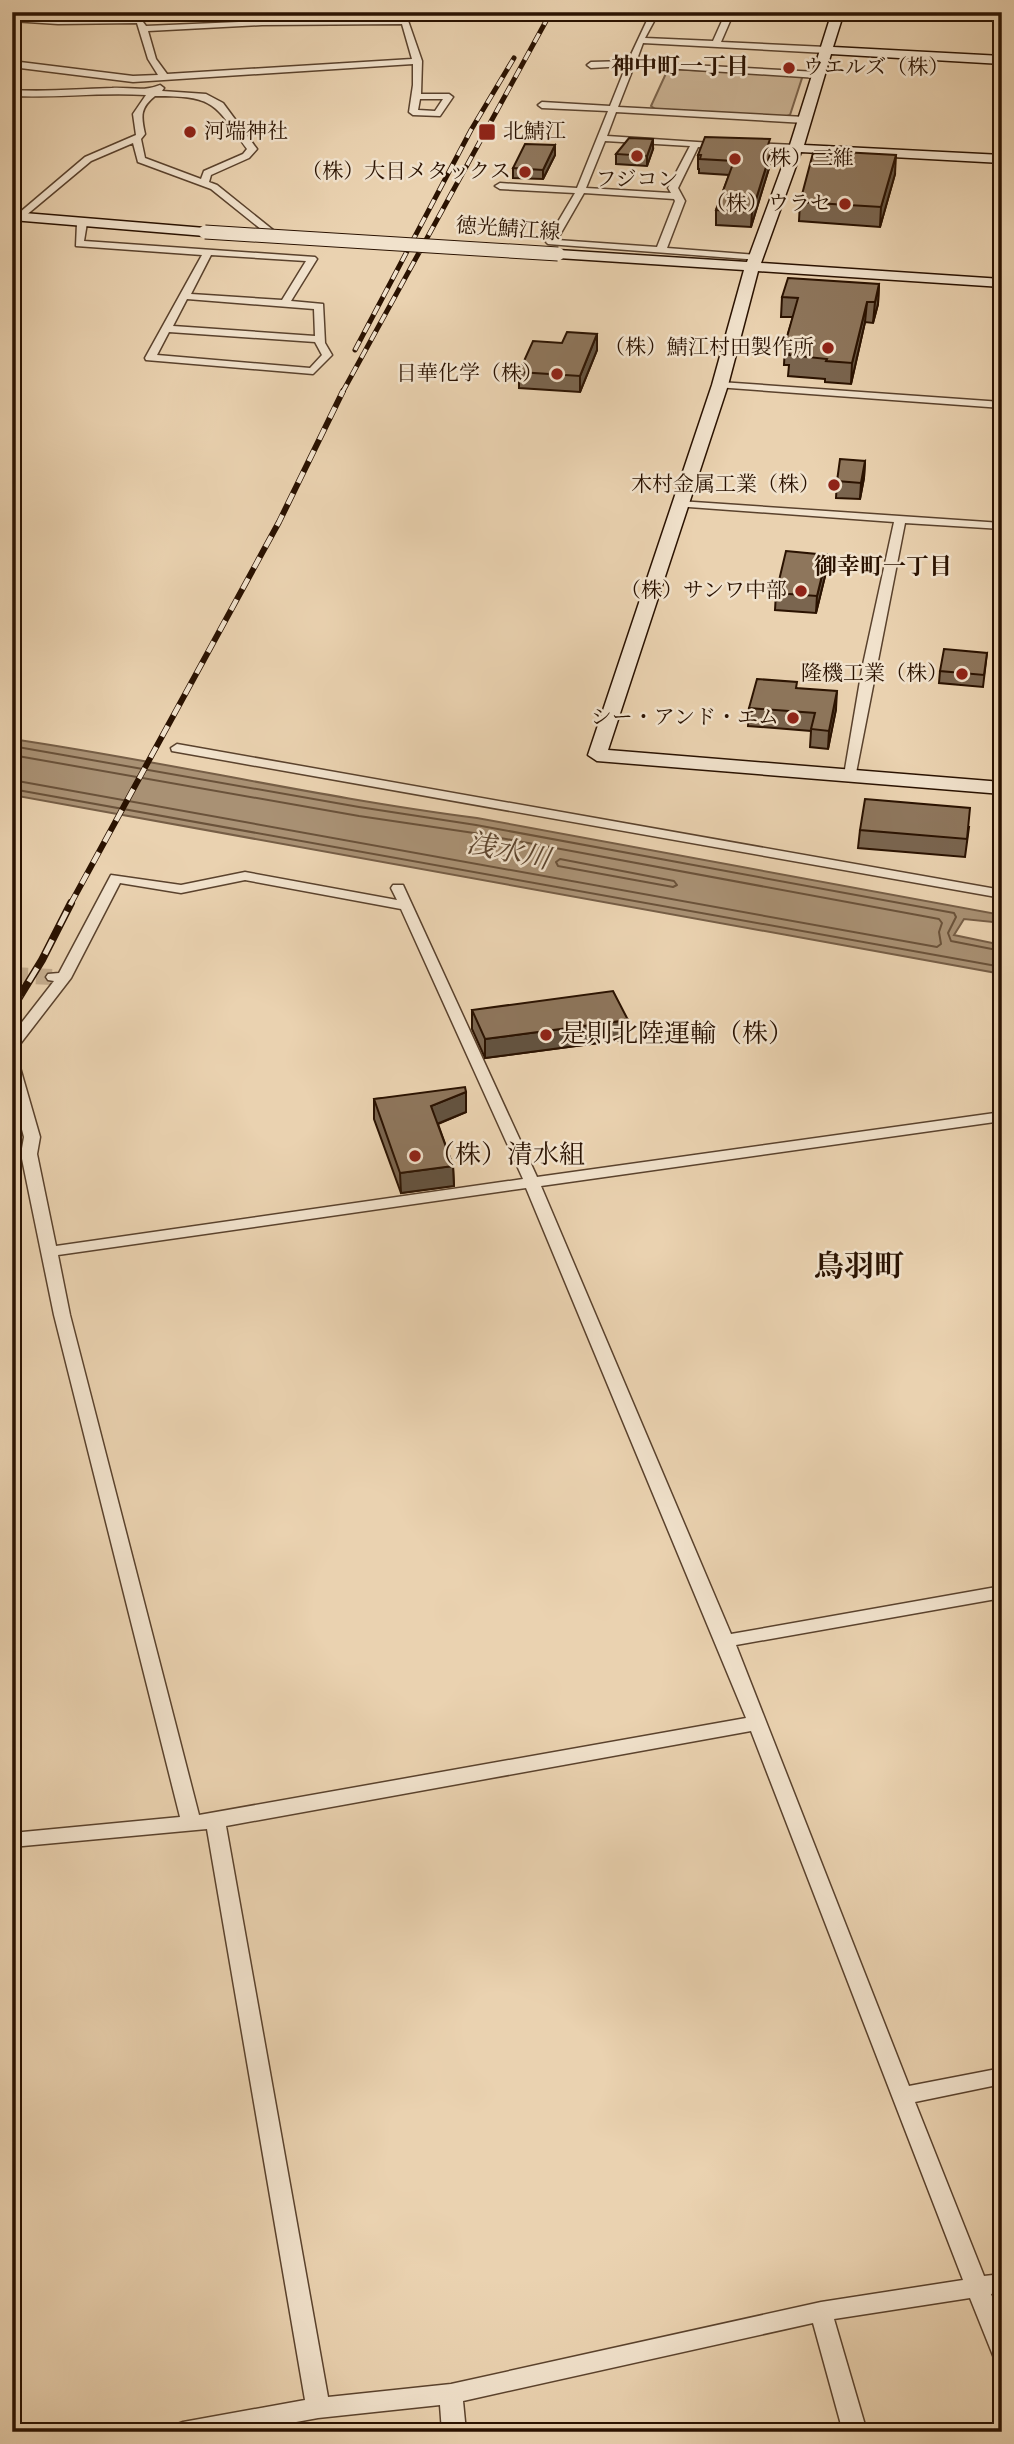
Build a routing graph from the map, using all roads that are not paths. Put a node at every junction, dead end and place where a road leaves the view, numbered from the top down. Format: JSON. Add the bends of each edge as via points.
{"nodes":[{"id":1,"x":655,"y":12,"type":"edge"},
{"id":2,"x":730,"y":12,"type":"edge"},
{"id":3,"x":838,"y":12,"type":"edge"},
{"id":4,"x":138,"y":16,"type":"edge"},
{"id":5,"x":403,"y":17,"type":"edge"},
{"id":6,"x":12,"y":19,"type":"edge"},
{"id":7,"x":144,"y":29,"type":"junction"},
{"id":8,"x":640,"y":40,"type":"junction"},
{"id":9,"x":716,"y":44,"type":"junction"},
{"id":10,"x":825,"y":50,"type":"junction"},
{"id":11,"x":1002,"y":60,"type":"edge"},
{"id":12,"x":418,"y":61,"type":"junction"},
{"id":13,"x":12,"y":64,"type":"edge"},
{"id":14,"x":632,"y":64,"type":"junction"},
{"id":15,"x":591,"y":65,"type":"dead end"},
{"id":16,"x":818,"y":75,"type":"junction"},
{"id":17,"x":164,"y":78,"type":"junction"},
{"id":18,"x":155,"y":92,"type":"junction"},
{"id":19,"x":12,"y":93,"type":"edge"},
{"id":20,"x":416,"y":96,"type":"dead end"},
{"id":21,"x":542,"y":105,"type":"dead end"},
{"id":22,"x":614,"y":108,"type":"junction"},
{"id":23,"x":804,"y":120,"type":"junction"},
{"id":24,"x":604,"y":138,"type":"junction"},
{"id":25,"x":138,"y":139,"type":"junction"},
{"id":26,"x":695,"y":145,"type":"junction"},
{"id":27,"x":796,"y":148,"type":"junction"},
{"id":28,"x":1002,"y":159,"type":"edge"},
{"id":29,"x":204,"y":183,"type":"junction"},
{"id":30,"x":500,"y":186,"type":"dead end"},
{"id":31,"x":581,"y":190,"type":"junction"},
{"id":32,"x":678,"y":196,"type":"junction"},
{"id":33,"x":15,"y":219,"type":"edge"},
{"id":34,"x":82,"y":223,"type":"junction"},
{"id":35,"x":270,"y":232,"type":"dead end"},
{"id":36,"x":661,"y":250,"type":"junction"},
{"id":37,"x":208,"y":253,"type":"junction"},
{"id":38,"x":755,"y":263,"type":"junction"},
{"id":39,"x":1002,"y":283,"type":"edge"},
{"id":40,"x":184,"y":296,"type":"junction"},
{"id":41,"x":285,"y":303,"type":"junction"},
{"id":42,"x":167,"y":329,"type":"junction"},
{"id":43,"x":321,"y":339,"type":"junction"},
{"id":44,"x":720,"y":385,"type":"junction"},
{"id":45,"x":1002,"y":405,"type":"edge"},
{"id":46,"x":679,"y":504,"type":"junction"},
{"id":47,"x":900,"y":519,"type":"junction"},
{"id":48,"x":1002,"y":526,"type":"edge"},
{"id":49,"x":177,"y":748,"type":"dead end"},
{"id":50,"x":850,"y":775,"type":"junction"},
{"id":51,"x":1002,"y":788,"type":"edge"},
{"id":52,"x":398,"y":888,"type":"dead end"},
{"id":53,"x":1002,"y":894,"type":"edge"},
{"id":54,"x":406,"y":906,"type":"junction"},
{"id":55,"x":12,"y":1045,"type":"edge"},
{"id":56,"x":12,"y":1064,"type":"edge"},
{"id":57,"x":1002,"y":1116,"type":"edge"},
{"id":58,"x":532,"y":1183,"type":"junction"},
{"id":59,"x":51,"y":1251,"type":"junction"},
{"id":60,"x":1002,"y":1592,"type":"edge"},
{"id":61,"x":725,"y":1641,"type":"junction"},
{"id":62,"x":757,"y":1723,"type":"junction"},
{"id":63,"x":215,"y":1821,"type":"junction"},
{"id":64,"x":191,"y":1824,"type":"junction"},
{"id":65,"x":12,"y":1840,"type":"edge"},
{"id":66,"x":1002,"y":2076,"type":"edge"},
{"id":67,"x":901,"y":2096,"type":"junction"},
{"id":68,"x":1002,"y":2283,"type":"edge"},
{"id":69,"x":977,"y":2288,"type":"junction"},
{"id":70,"x":821,"y":2312,"type":"junction"},
{"id":71,"x":1002,"y":2351,"type":"edge"},
{"id":72,"x":451,"y":2393,"type":"junction"},
{"id":73,"x":318,"y":2408,"type":"junction"},
{"id":74,"x":183,"y":2432,"type":"edge"},
{"id":75,"x":454,"y":2432,"type":"edge"},
{"id":76,"x":855,"y":2432,"type":"edge"}],
"edges":[{"from":1,"to":8,"type":"street"},
{"from":2,"to":9,"type":"street"},
{"from":3,"to":10,"type":"street"},
{"from":4,"to":6,"type":"street","via":[[58,22]]},
{"from":4,"to":7,"type":"street"},
{"from":5,"to":7,"type":"street"},
{"from":5,"to":12,"type":"street"},
{"from":7,"to":17,"type":"street"},
{"from":8,"to":9,"type":"street"},
{"from":8,"to":14,"type":"street"},
{"from":9,"to":10,"type":"street"},
{"from":10,"to":11,"type":"street"},
{"from":10,"to":16,"type":"street"},
{"from":12,"to":17,"type":"street"},
{"from":12,"to":20,"type":"street"},
{"from":13,"to":17,"type":"street","via":[[133,79]]},
{"from":14,"to":15,"type":"street"},
{"from":14,"to":16,"type":"street"},
{"from":14,"to":22,"type":"street"},
{"from":16,"to":23,"type":"street"},
{"from":17,"to":18,"type":"street","via":[[159,83],[164,85]]},
{"from":18,"to":19,"type":"street"},
{"from":18,"to":25,"type":"street","via":[[141,105]]},
{"from":18,"to":29,"type":"street","via":[[206,97],[220,105],[252,149],[207,173]]},
{"from":21,"to":22,"type":"street"},
{"from":22,"to":23,"type":"street"},
{"from":22,"to":24,"type":"street"},
{"from":23,"to":27,"type":"street"},
{"from":24,"to":26,"type":"street"},
{"from":24,"to":31,"type":"street"},
{"from":25,"to":29,"type":"street","via":[[141,160]]},
{"from":25,"to":33,"type":"street","via":[[88,159]]},
{"from":26,"to":27,"type":"street"},
{"from":26,"to":32,"type":"street","via":[[673,188]]},
{"from":27,"to":28,"type":"street"},
{"from":27,"to":38,"type":"street"},
{"from":29,"to":35,"type":"street"},
{"from":30,"to":31,"type":"street"},
{"from":31,"to":32,"type":"street"},
{"from":31,"to":36,"type":"street","via":[[551,242]]},
{"from":32,"to":36,"type":"street"},
{"from":33,"to":34,"type":"street","name":"徳光鯖江線"},
{"from":34,"to":37,"type":"street","via":[[79,244]]},
{"from":34,"to":38,"type":"street","name":"徳光鯖江線","bridge":true},
{"from":36,"to":38,"type":"street"},
{"from":37,"to":40,"type":"street"},
{"from":37,"to":41,"type":"street","via":[[312,259]]},
{"from":38,"to":39,"type":"street","name":"徳光鯖江線"},
{"from":38,"to":44,"type":"street"},
{"from":40,"to":41,"type":"street"},
{"from":40,"to":42,"type":"street"},
{"from":41,"to":43,"type":"street","via":[[319,306]]},
{"from":42,"to":43,"type":"street"},
{"from":42,"to":43,"type":"street","via":[[150,358],[313,372],[327,355]]},
{"from":44,"to":45,"type":"street"},
{"from":44,"to":46,"type":"street"},
{"from":46,"to":47,"type":"street"},
{"from":46,"to":50,"type":"street","via":[[597,755]]},
{"from":47,"to":48,"type":"street"},
{"from":47,"to":50,"type":"street"},
{"from":49,"to":53,"type":"street"},
{"from":50,"to":51,"type":"street"},
{"from":52,"to":54,"type":"street"},
{"from":54,"to":55,"type":"street","via":[[245,876],[181,888],[116,878],[59,978]]},
{"from":54,"to":58,"type":"street"},
{"from":56,"to":59,"type":"street","via":[[32,1137],[29,1154]]},
{"from":57,"to":58,"type":"street"},
{"from":58,"to":59,"type":"street"},
{"from":58,"to":61,"type":"street"},
{"from":59,"to":64,"type":"street","via":[[62,1315]]},
{"from":60,"to":61,"type":"street"},
{"from":61,"to":62,"type":"street"},
{"from":62,"to":63,"type":"street"},
{"from":62,"to":67,"type":"street"},
{"from":63,"to":64,"type":"street"},
{"from":63,"to":73,"type":"street"},
{"from":64,"to":65,"type":"street"},
{"from":66,"to":67,"type":"street"},
{"from":67,"to":69,"type":"street"},
{"from":68,"to":69,"type":"street"},
{"from":69,"to":70,"type":"street"},
{"from":69,"to":71,"type":"street"},
{"from":70,"to":72,"type":"street"},
{"from":70,"to":76,"type":"street"},
{"from":72,"to":73,"type":"street"},
{"from":72,"to":75,"type":"street"},
{"from":73,"to":74,"type":"street"}]}
